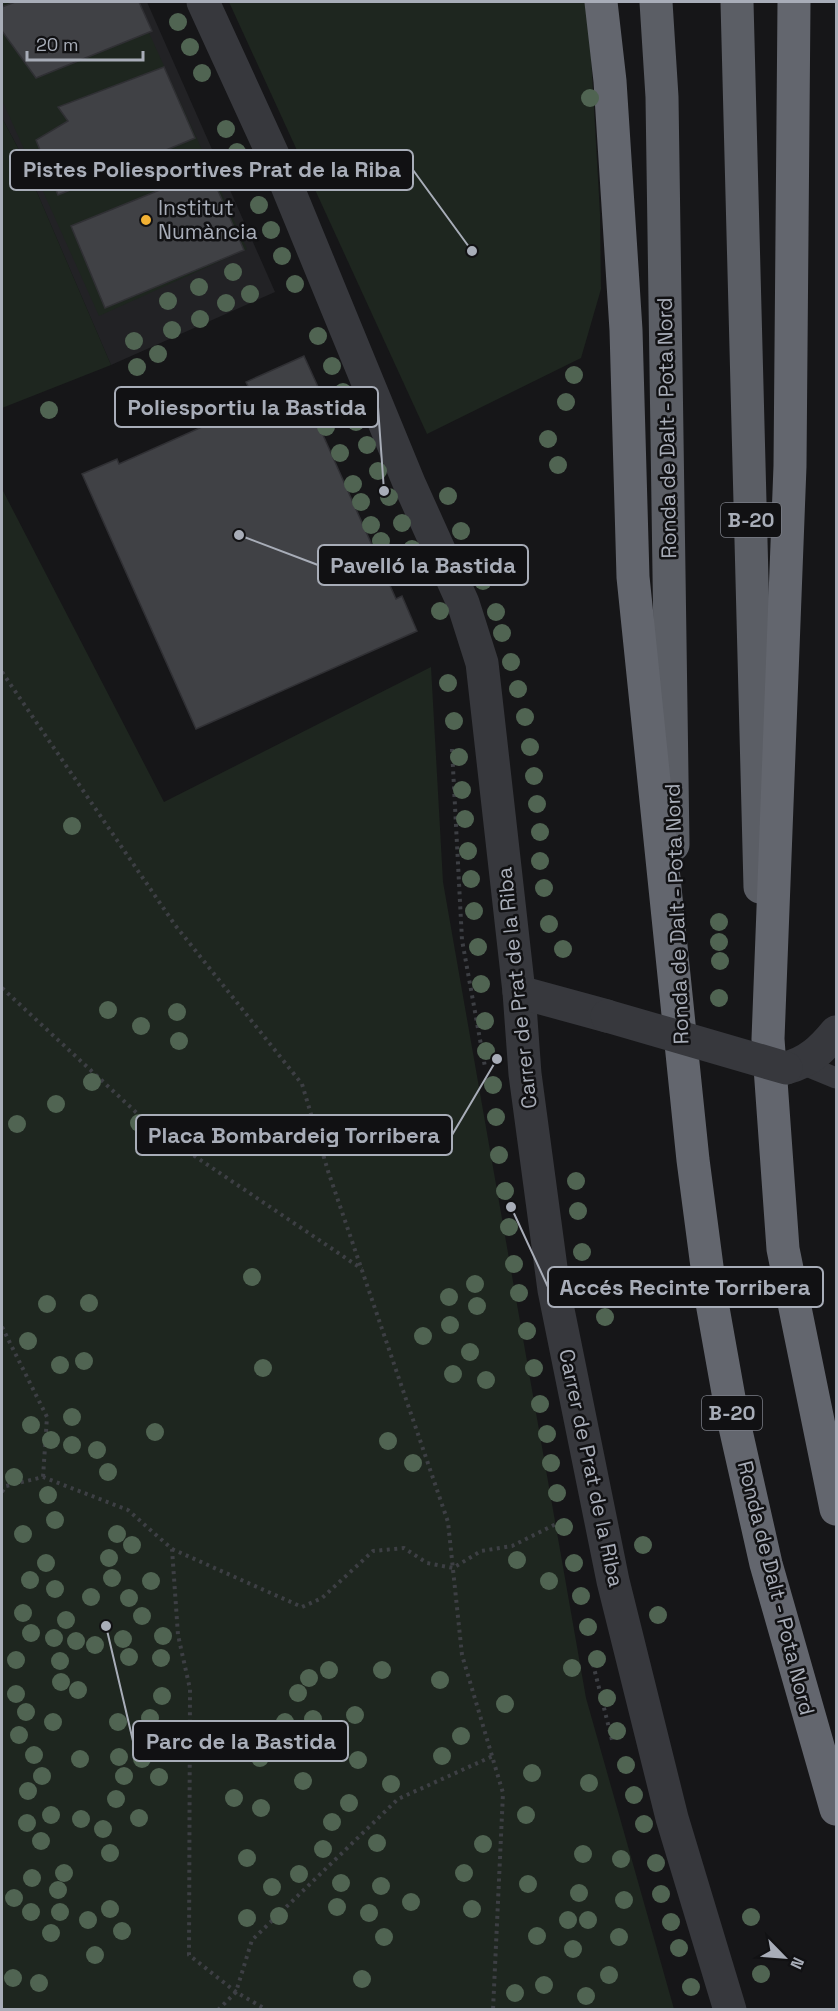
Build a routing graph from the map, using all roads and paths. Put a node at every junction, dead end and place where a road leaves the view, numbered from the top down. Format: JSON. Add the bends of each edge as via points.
{"nodes":[{"id":1,"x":203,"y":2,"type":"edge"},
{"id":2,"x":601,"y":2,"type":"edge"},
{"id":3,"x":656,"y":2,"type":"edge"},
{"id":4,"x":737,"y":2,"type":"edge"},
{"id":5,"x":794,"y":2,"type":"edge"},
{"id":6,"x":2,"y":672,"type":"edge"},
{"id":7,"x":452,"y":742,"type":"dead end"},
{"id":8,"x":2,"y":988,"type":"edge"},
{"id":9,"x":519,"y":992,"type":"junction"},
{"id":10,"x":676,"y":1007,"type":"junction"},
{"id":11,"x":837,"y":1032,"type":"edge"},
{"id":12,"x":768,"y":1039,"type":"junction"},
{"id":13,"x":794,"y":1066,"type":"junction"},
{"id":14,"x":837,"y":1077,"type":"edge"},
{"id":15,"x":487,"y":1079,"type":"dead end"},
{"id":16,"x":362,"y":1269,"type":"junction"},
{"id":17,"x":2,"y":1327,"type":"edge"},
{"id":18,"x":43,"y":1477,"type":"junction"},
{"id":19,"x":2,"y":1492,"type":"edge"},
{"id":20,"x":837,"y":1509,"type":"edge"},
{"id":21,"x":569,"y":1530,"type":"dead end"},
{"id":22,"x":172,"y":1549,"type":"junction"},
{"id":23,"x":453,"y":1568,"type":"junction"},
{"id":24,"x":592,"y":1658,"type":"dead end"},
{"id":25,"x":615,"y":1750,"type":"dead end"},
{"id":26,"x":493,"y":1756,"type":"junction"},
{"id":27,"x":837,"y":1809,"type":"edge"},
{"id":28,"x":236,"y":1992,"type":"junction"},
{"id":29,"x":218,"y":2010,"type":"edge"},
{"id":30,"x":267,"y":2010,"type":"edge"},
{"id":31,"x":493,"y":2010,"type":"edge"},
{"id":32,"x":730,"y":2010,"type":"edge"}],
"edges":[{"from":1,"to":9,"type":"street","name":"Carrer de Prat de la Riba","via":[[285,181],[409,483],[463,603],[479,653]]},
{"from":2,"to":10,"type":"highway","via":[[626,330],[633,577]]},
{"from":3,"to":10,"type":"highway","name":"Ronda de Dalt - Pota Nord","number":"B-20","via":[[662,97]]},
{"from":4,"to":12,"type":"highway","number":"B-20","via":[[761,924]]},
{"from":5,"to":12,"type":"highway","via":[[790,466]]},
{"from":6,"to":16,"type":"path","via":[[175,925],[302,1084]]},
{"from":7,"to":15,"type":"path","via":[[462,940]]},
{"from":8,"to":16,"type":"path","via":[[153,1128]]},
{"from":9,"to":13,"type":"street","bridge":true},
{"from":9,"to":32,"type":"street","name":"Carrer de Prat de la Riba","via":[[525,1074],[554,1290],[614,1581],[672,1818]]},
{"from":10,"to":27,"type":"highway","name":"Ronda de Dalt - Pota Nord","number":"B-20","via":[[710,1286],[731,1409],[766,1564]]},
{"from":11,"to":13,"type":"street","via":[[822,1049]]},
{"from":12,"to":20,"type":"highway","number":"B-20","via":[[783,1249]]},
{"from":13,"to":14,"type":"lane"},
{"from":16,"to":23,"type":"path","via":[[448,1522]]},
{"from":17,"to":18,"type":"path","via":[[47,1417]]},
{"from":18,"to":19,"type":"path","via":[[6,1486]]},
{"from":18,"to":22,"type":"path","via":[[128,1510]]},
{"from":21,"to":23,"type":"path","via":[[567,1519],[512,1546],[481,1551]]},
{"from":22,"to":23,"type":"path","via":[[302,1607],[322,1598],[373,1551],[404,1548],[427,1563]]},
{"from":22,"to":28,"type":"path","via":[[178,1635],[190,1689],[189,1955]]},
{"from":23,"to":26,"type":"path","via":[[462,1655]]},
{"from":24,"to":25,"type":"path"},
{"from":26,"to":28,"type":"path","via":[[398,1799],[252,1940]]},
{"from":26,"to":31,"type":"path","via":[[503,1793]]},
{"from":28,"to":29,"type":"path"},
{"from":28,"to":30,"type":"path"}]}
